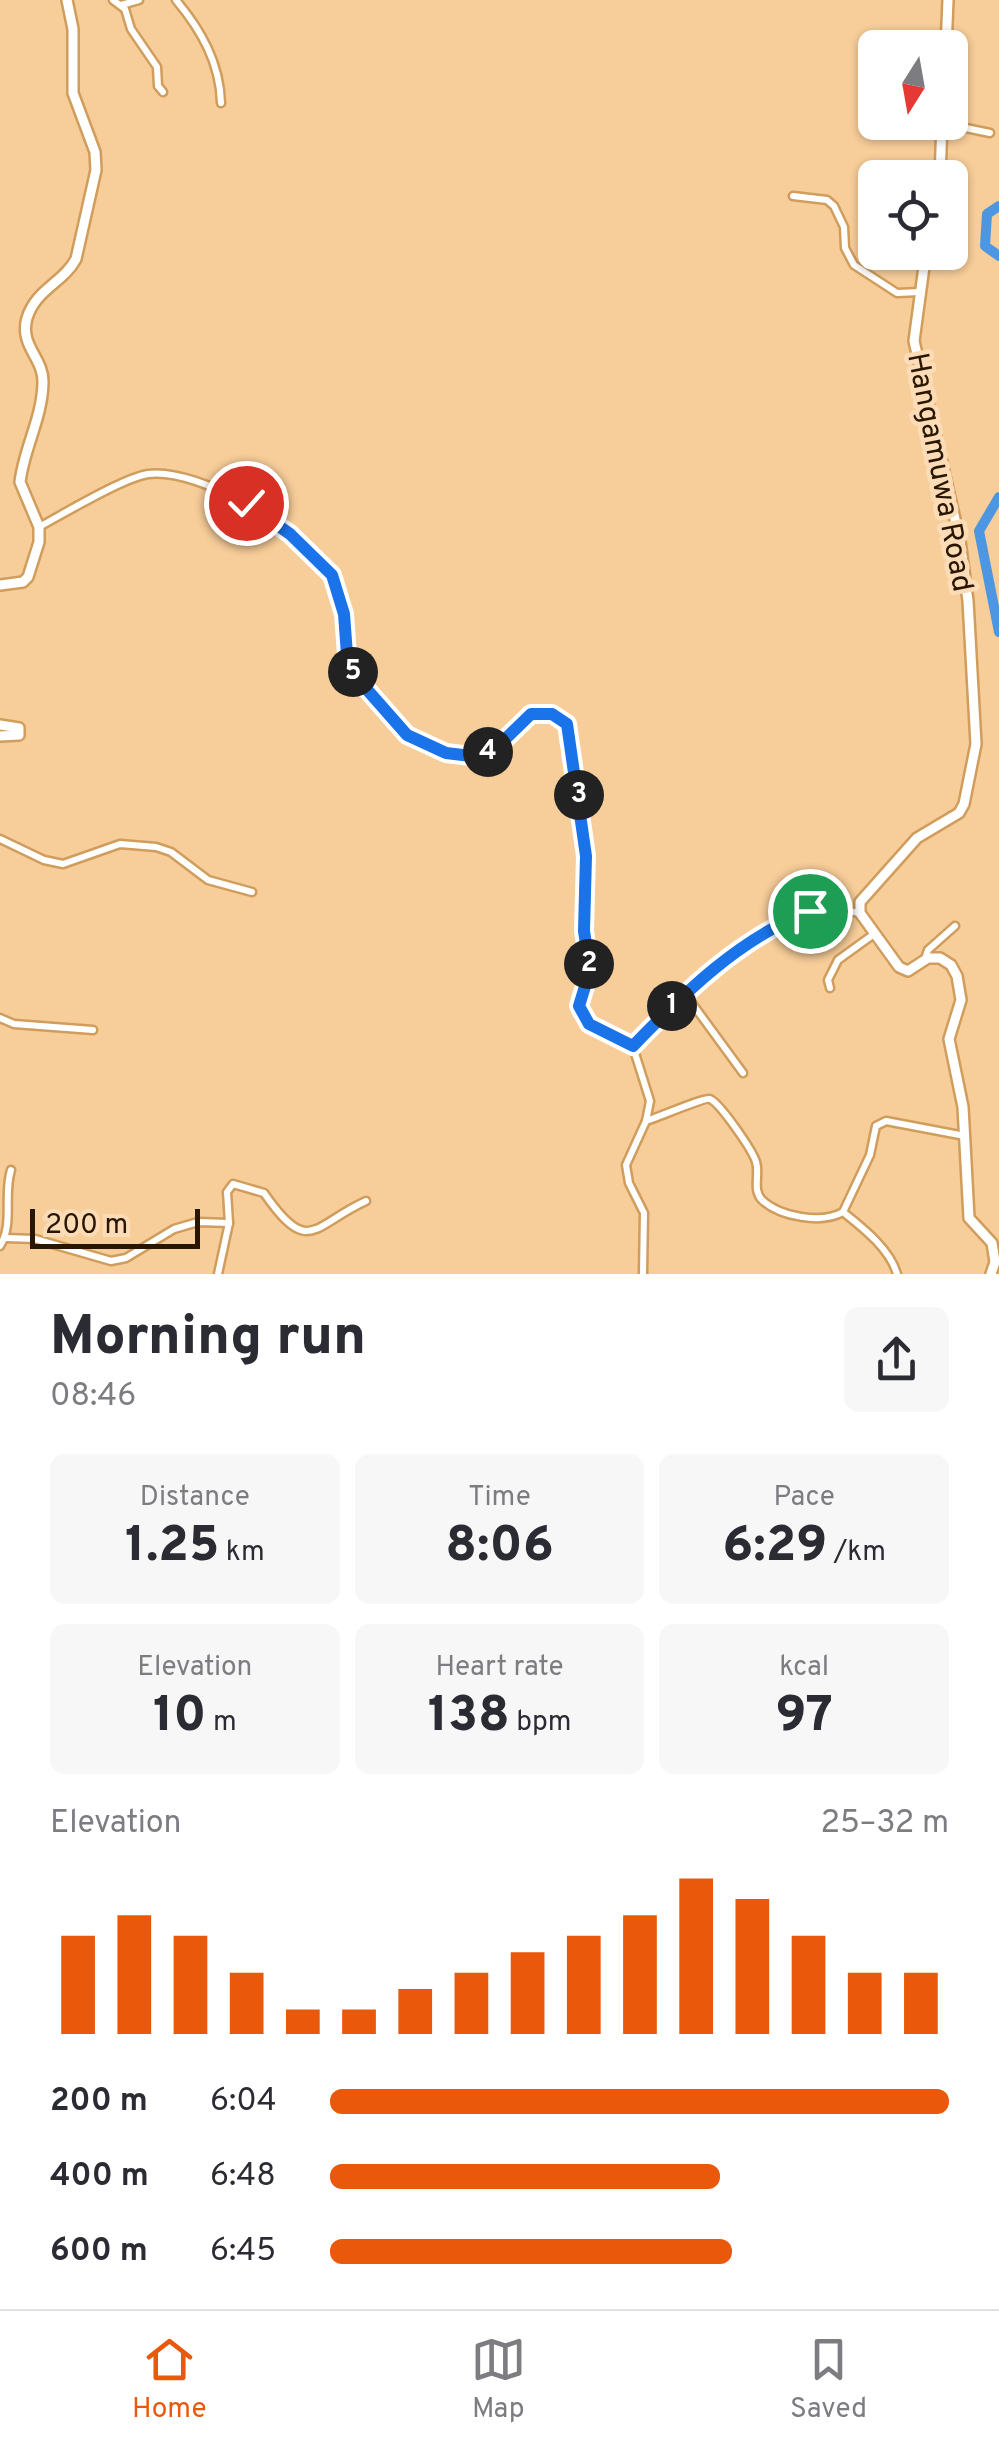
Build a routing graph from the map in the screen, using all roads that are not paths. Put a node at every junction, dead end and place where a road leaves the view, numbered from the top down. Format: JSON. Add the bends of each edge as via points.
{"nodes":[{"id":1,"x":67,"y":0,"type":"edge"},
{"id":2,"x":113,"y":0,"type":"edge"},
{"id":3,"x":139,"y":0,"type":"edge"},
{"id":4,"x":176,"y":0,"type":"edge"},
{"id":5,"x":948,"y":0,"type":"edge"},
{"id":6,"x":121,"y":6,"type":"junction"},
{"id":7,"x":947,"y":30,"type":"edge"},
{"id":8,"x":163,"y":92,"type":"dead end"},
{"id":9,"x":221,"y":103,"type":"dead end"},
{"id":10,"x":968,"y":128,"type":"edge"},
{"id":11,"x":990,"y":133,"type":"dead end"},
{"id":12,"x":793,"y":196,"type":"dead end"},
{"id":13,"x":923,"y":270,"type":"edge"},
{"id":14,"x":920,"y":292,"type":"junction"},
{"id":15,"x":39,"y":527,"type":"junction"},
{"id":16,"x":0,"y":584,"type":"edge"},
{"id":17,"x":0,"y":725,"type":"edge"},
{"id":18,"x":0,"y":736,"type":"edge"},
{"id":19,"x":0,"y":839,"type":"edge"},
{"id":20,"x":252,"y":892,"type":"dead end"},
{"id":21,"x":860,"y":913,"type":"junction"},
{"id":22,"x":955,"y":926,"type":"dead end"},
{"id":23,"x":874,"y":934,"type":"junction"},
{"id":24,"x":924,"y":960,"type":"junction"},
{"id":25,"x":830,"y":988,"type":"dead end"},
{"id":26,"x":686,"y":995,"type":"junction"},
{"id":27,"x":0,"y":1018,"type":"edge"},
{"id":28,"x":93,"y":1030,"type":"dead end"},
{"id":29,"x":633,"y":1046,"type":"junction"},
{"id":30,"x":743,"y":1073,"type":"dead end"},
{"id":31,"x":646,"y":1121,"type":"junction"},
{"id":32,"x":966,"y":1137,"type":"junction"},
{"id":33,"x":11,"y":1170,"type":"dead end"},
{"id":34,"x":366,"y":1201,"type":"dead end"},
{"id":35,"x":844,"y":1212,"type":"junction"},
{"id":36,"x":229,"y":1223,"type":"junction"},
{"id":37,"x":2,"y":1242,"type":"edge"},
{"id":38,"x":218,"y":1274,"type":"edge"},
{"id":39,"x":642,"y":1274,"type":"edge"},
{"id":40,"x":897,"y":1274,"type":"edge"},
{"id":41,"x":991,"y":1274,"type":"edge"}],
"edges":[{"from":1,"to":15,"type":"street","via":[[74,93],[96,170],[76,259],[35,299],[26,319],[24,334],[43,384],[20,482]]},
{"from":2,"to":6,"type":"street"},
{"from":3,"to":6,"type":"street"},
{"from":4,"to":9,"type":"street","via":[[211,50]]},
{"from":5,"to":7,"type":"street"},
{"from":6,"to":8,"type":"street","via":[[158,67]]},
{"from":10,"to":11,"type":"street"},
{"from":12,"to":14,"type":"street","via":[[834,206],[854,265],[897,293]]},
{"from":13,"to":14,"type":"street","name":"Hangamuwa Road"},
{"from":14,"to":21,"type":"street","name":"Hangamuwa Road","via":[[916,364],[960,542],[976,744],[959,813],[918,838],[860,902]]},
{"from":15,"to":16,"type":"street","via":[[28,577]]},
{"from":15,"to":29,"type":"street","via":[[144,474],[213,485],[290,534],[332,575],[344,614],[348,668],[407,735],[471,756],[496,748],[531,714],[560,718],[571,732],[586,856],[590,970],[579,1006],[589,1024]]},
{"from":17,"to":18,"type":"street","via":[[19,728],[19,734]]},
{"from":19,"to":20,"type":"street","via":[[63,864],[120,844],[156,847],[208,880]]},
{"from":21,"to":23,"type":"street"},
{"from":21,"to":26,"type":"street","via":[[810,911],[770,926]]},
{"from":22,"to":24,"type":"street"},
{"from":23,"to":24,"type":"street","via":[[908,971]]},
{"from":23,"to":25,"type":"street","via":[[838,960]]},
{"from":24,"to":32,"type":"street","via":[[940,958],[957,976],[961,1000],[950,1039]]},
{"from":26,"to":29,"type":"street"},
{"from":26,"to":30,"type":"street"},
{"from":27,"to":28,"type":"street"},
{"from":29,"to":31,"type":"street","via":[[650,1101]]},
{"from":31,"to":35,"type":"street","via":[[709,1098],[754,1157],[762,1200],[802,1217]]},
{"from":31,"to":39,"type":"street","via":[[628,1153],[626,1174],[644,1213]]},
{"from":32,"to":35,"type":"street","via":[[886,1121],[876,1126]]},
{"from":32,"to":41,"type":"street","via":[[969,1218],[992,1243]]},
{"from":33,"to":37,"type":"street"},
{"from":34,"to":36,"type":"street","via":[[317,1232],[304,1232],[281,1217],[264,1193],[233,1184],[226,1192]]},
{"from":35,"to":40,"type":"street","via":[[868,1232]]},
{"from":36,"to":37,"type":"street","via":[[174,1228],[126,1258],[111,1260],[34,1239]]},
{"from":36,"to":38,"type":"street"}]}
